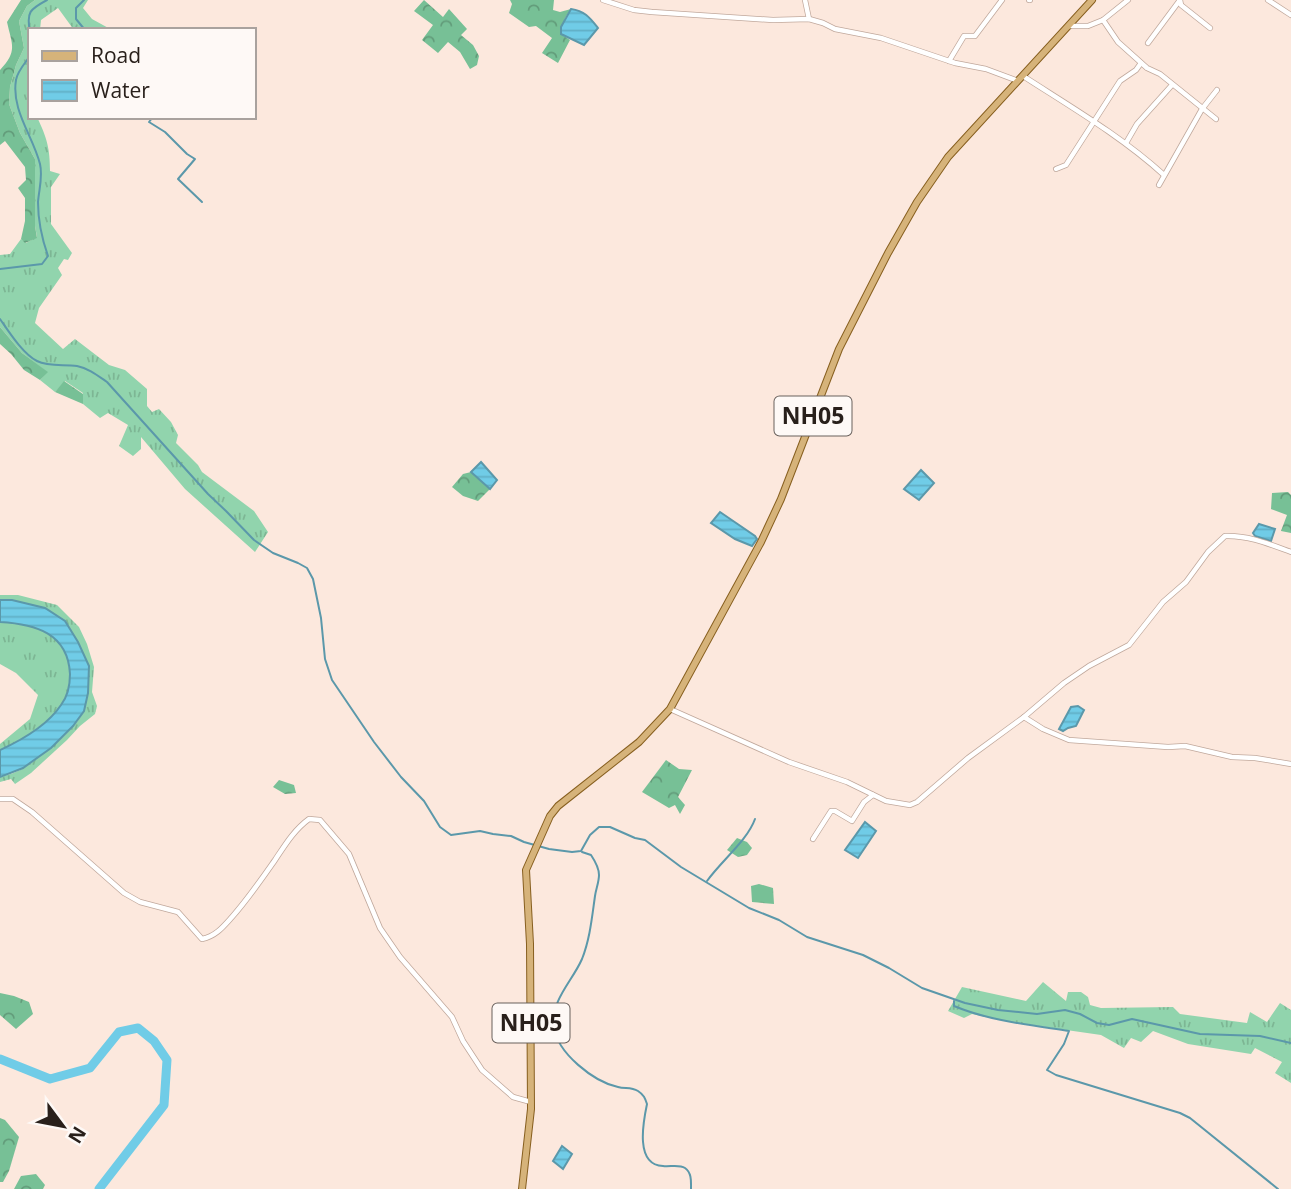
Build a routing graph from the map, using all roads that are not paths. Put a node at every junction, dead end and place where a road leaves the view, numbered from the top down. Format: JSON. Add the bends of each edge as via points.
{"nodes":[{"id":1,"x":603,"y":0,"type":"edge"},
{"id":2,"x":804,"y":0,"type":"edge"},
{"id":3,"x":1002,"y":0,"type":"edge"},
{"id":4,"x":1092,"y":0,"type":"edge"},
{"id":5,"x":1128,"y":0,"type":"edge"},
{"id":6,"x":1268,"y":0,"type":"edge"},
{"id":7,"x":1291,"y":15,"type":"edge"},
{"id":8,"x":809,"y":19,"type":"junction"},
{"id":9,"x":1103,"y":20,"type":"junction"},
{"id":10,"x":1068,"y":26,"type":"junction"},
{"id":11,"x":1210,"y":28,"type":"dead end"},
{"id":12,"x":1148,"y":43,"type":"dead end"},
{"id":13,"x":949,"y":61,"type":"junction"},
{"id":14,"x":1141,"y":63,"type":"junction"},
{"id":15,"x":1020,"y":78,"type":"junction"},
{"id":16,"x":1172,"y":85,"type":"junction"},
{"id":17,"x":1217,"y":90,"type":"dead end"},
{"id":18,"x":1202,"y":108,"type":"junction"},
{"id":19,"x":1216,"y":119,"type":"dead end"},
{"id":20,"x":1095,"y":123,"type":"junction"},
{"id":21,"x":1126,"y":144,"type":"junction"},
{"id":22,"x":1056,"y":169,"type":"dead end"},
{"id":23,"x":1164,"y":175,"type":"junction"},
{"id":24,"x":1159,"y":185,"type":"dead end"},
{"id":25,"x":1291,"y":552,"type":"edge"},
{"id":26,"x":670,"y":709,"type":"junction"},
{"id":27,"x":1024,"y":717,"type":"junction"},
{"id":28,"x":1291,"y":764,"type":"edge"},
{"id":29,"x":873,"y":795,"type":"junction"},
{"id":30,"x":0,"y":799,"type":"edge"},
{"id":31,"x":813,"y":839,"type":"dead end"},
{"id":32,"x":531,"y":1102,"type":"junction"},
{"id":33,"x":522,"y":1189,"type":"edge"}],
"edges":[{"from":1,"to":8,"type":"street","via":[[652,12]]},
{"from":2,"to":8,"type":"street"},
{"from":3,"to":13,"type":"street","via":[[975,36],[964,36]]},
{"from":4,"to":10,"type":"main road","number":"NH05"},
{"from":5,"to":9,"type":"street"},
{"from":6,"to":7,"type":"street"},
{"from":8,"to":13,"type":"street"},
{"from":9,"to":10,"type":"street"},
{"from":9,"to":14,"type":"street"},
{"from":10,"to":15,"type":"main road","number":"NH05"},
{"from":11,"to":12,"type":"street","via":[[1180,0]]},
{"from":13,"to":15,"type":"street"},
{"from":14,"to":16,"type":"street"},
{"from":14,"to":20,"type":"street","via":[[1120,81]]},
{"from":15,"to":20,"type":"street"},
{"from":15,"to":26,"type":"main road","number":"NH05","via":[[948,157],[888,253],[839,349],[766,531]]},
{"from":16,"to":18,"type":"street"},
{"from":16,"to":21,"type":"street","via":[[1137,124]]},
{"from":17,"to":18,"type":"street"},
{"from":18,"to":19,"type":"street"},
{"from":18,"to":23,"type":"street"},
{"from":20,"to":21,"type":"street"},
{"from":20,"to":22,"type":"street","via":[[1066,166]]},
{"from":21,"to":23,"type":"street"},
{"from":23,"to":24,"type":"street"},
{"from":25,"to":27,"type":"street","via":[[1250,538],[1225,536],[1129,645],[1064,682]]},
{"from":26,"to":29,"type":"street"},
{"from":26,"to":32,"type":"main road","number":"NH05","via":[[639,742],[558,806],[526,870]]},
{"from":27,"to":28,"type":"street","via":[[1069,740],[1185,746]]},
{"from":27,"to":29,"type":"street","via":[[917,802],[893,803]]},
{"from":29,"to":31,"type":"street","via":[[852,821],[831,811]]},
{"from":30,"to":32,"type":"street","via":[[13,799],[32,812],[124,893],[178,912],[202,939],[211,937],[235,913],[298,828],[309,819],[320,820],[349,854],[380,928],[452,1017],[482,1070],[513,1097]]},
{"from":32,"to":33,"type":"main road","number":"NH05"}]}
